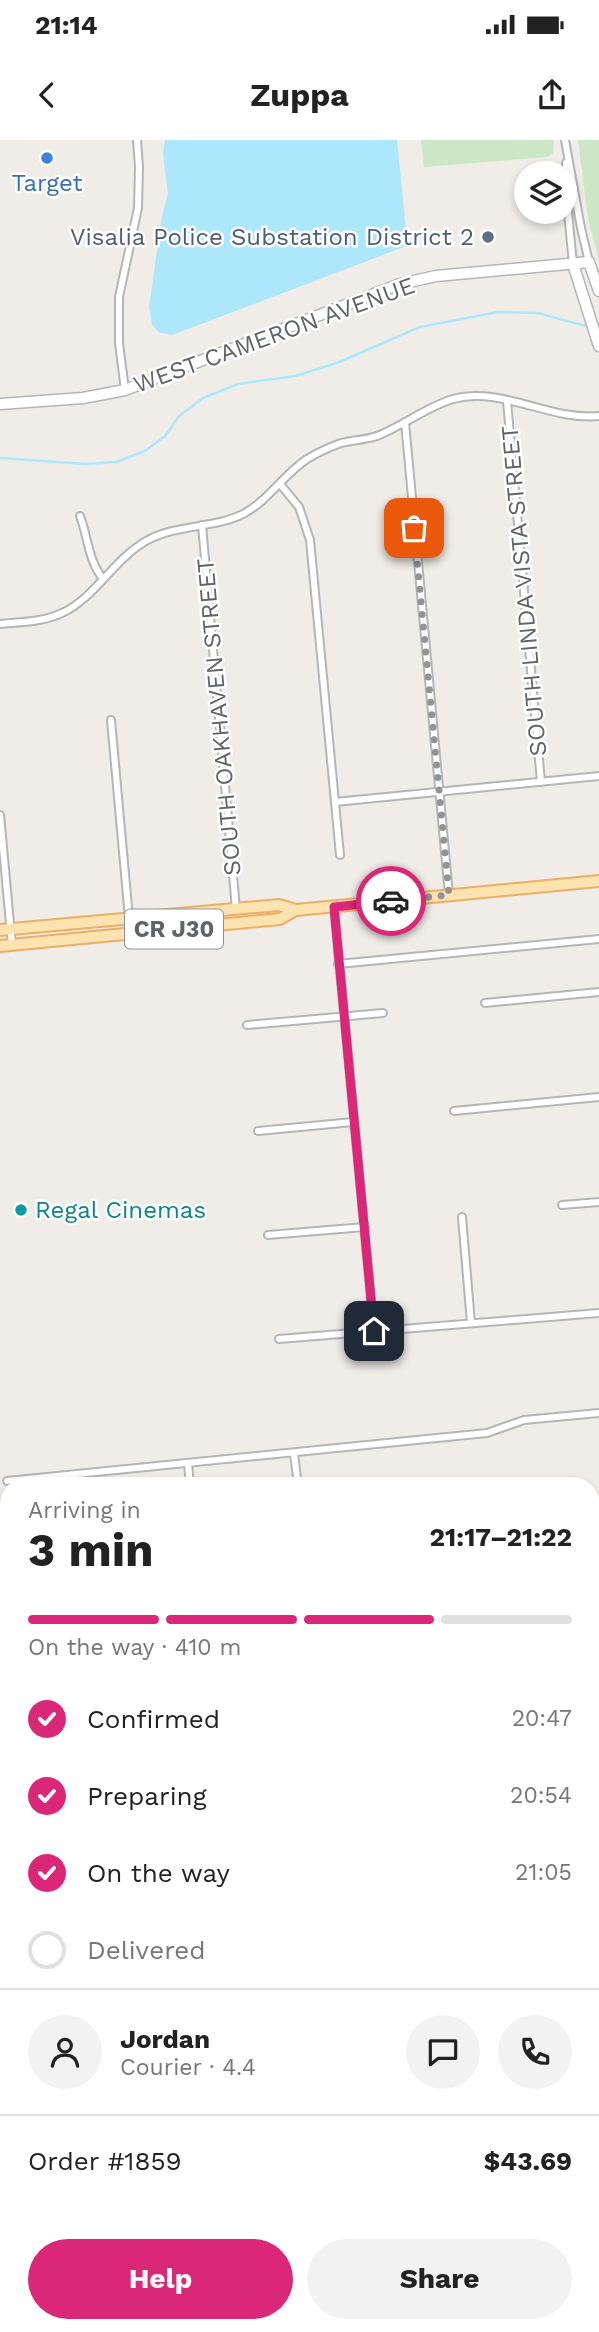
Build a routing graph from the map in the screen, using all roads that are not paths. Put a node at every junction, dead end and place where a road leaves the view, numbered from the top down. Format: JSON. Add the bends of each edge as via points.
{"nodes":[{"id":1,"x":137,"y":140,"type":"edge"},
{"id":2,"x":566,"y":142,"type":"edge"},
{"id":3,"x":589,"y":262,"type":"junction"},
{"id":4,"x":573,"y":264,"type":"junction"},
{"id":5,"x":599,"y":291,"type":"edge"},
{"id":6,"x":599,"y":346,"type":"edge"},
{"id":7,"x":125,"y":390,"type":"junction"},
{"id":8,"x":507,"y":401,"type":"junction"},
{"id":9,"x":0,"y":404,"type":"edge"},
{"id":10,"x":599,"y":416,"type":"edge"},
{"id":11,"x":405,"y":422,"type":"junction"},
{"id":12,"x":280,"y":484,"type":"junction"},
{"id":13,"x":80,"y":516,"type":"dead end"},
{"id":14,"x":202,"y":525,"type":"junction"},
{"id":15,"x":103,"y":579,"type":"junction"},
{"id":16,"x":0,"y":624,"type":"edge"},
{"id":17,"x":111,"y":720,"type":"dead end"},
{"id":18,"x":599,"y":776,"type":"edge"},
{"id":19,"x":541,"y":782,"type":"junction"},
{"id":20,"x":438,"y":792,"type":"junction"},
{"id":21,"x":335,"y":802,"type":"junction"},
{"id":22,"x":0,"y":815,"type":"edge"},
{"id":23,"x":340,"y":855,"type":"dead end"},
{"id":24,"x":599,"y":881,"type":"edge"},
{"id":25,"x":449,"y":895,"type":"junction"},
{"id":26,"x":334,"y":907,"type":"junction"},
{"id":27,"x":236,"y":909,"type":"junction"},
{"id":28,"x":296,"y":910,"type":"junction"},
{"id":29,"x":129,"y":918,"type":"junction"},
{"id":30,"x":6,"y":930,"type":"edge"},
{"id":31,"x":152,"y":931,"type":"junction"},
{"id":32,"x":599,"y":939,"type":"edge"},
{"id":33,"x":12,"y":945,"type":"junction"},
{"id":34,"x":0,"y":946,"type":"edge"},
{"id":35,"x":338,"y":964,"type":"junction"},
{"id":36,"x":599,"y":992,"type":"edge"},
{"id":37,"x":485,"y":1003,"type":"dead end"},
{"id":38,"x":383,"y":1013,"type":"dead end"},
{"id":39,"x":344,"y":1016,"type":"junction"},
{"id":40,"x":247,"y":1026,"type":"dead end"},
{"id":41,"x":599,"y":1097,"type":"edge"},
{"id":42,"x":454,"y":1111,"type":"dead end"},
{"id":43,"x":353,"y":1122,"type":"junction"},
{"id":44,"x":258,"y":1131,"type":"dead end"},
{"id":45,"x":599,"y":1202,"type":"edge"},
{"id":46,"x":562,"y":1206,"type":"dead end"},
{"id":47,"x":461,"y":1217,"type":"dead end"},
{"id":48,"x":365,"y":1227,"type":"junction"},
{"id":49,"x":268,"y":1235,"type":"dead end"},
{"id":50,"x":599,"y":1313,"type":"edge"},
{"id":51,"x":471,"y":1323,"type":"junction"},
{"id":52,"x":374,"y":1331,"type":"junction"},
{"id":53,"x":279,"y":1339,"type":"dead end"},
{"id":54,"x":599,"y":1413,"type":"edge"},
{"id":55,"x":294,"y":1453,"type":"junction"},
{"id":56,"x":188,"y":1463,"type":"junction"},
{"id":57,"x":47,"y":1477,"type":"edge"},
{"id":58,"x":189,"y":1477,"type":"edge"},
{"id":59,"x":297,"y":1477,"type":"edge"}],
"edges":[{"from":1,"to":7,"type":"street","via":[[138,208],[119,297]]},
{"from":2,"to":3,"type":"street"},
{"from":2,"to":4,"type":"street"},
{"from":3,"to":4,"type":"street","name":"WEST CAMERON AVENUE"},
{"from":3,"to":5,"type":"street"},
{"from":4,"to":6,"type":"street"},
{"from":4,"to":7,"type":"street","name":"WEST CAMERON AVENUE","via":[[436,276],[400,284]]},
{"from":7,"to":9,"type":"street","name":"WEST CAMERON AVENUE"},
{"from":8,"to":10,"type":"street","via":[[576,417]]},
{"from":8,"to":11,"type":"street","via":[[462,397]]},
{"from":8,"to":19,"type":"street","name":"SOUTH LINDA VISTA STREET"},
{"from":11,"to":12,"type":"street","via":[[309,458]]},
{"from":11,"to":20,"type":"street"},
{"from":12,"to":14,"type":"street","via":[[243,513]]},
{"from":12,"to":21,"type":"street","via":[[299,507],[310,540]]},
{"from":13,"to":15,"type":"street","via":[[93,563]]},
{"from":14,"to":15,"type":"street","via":[[150,539],[131,550]]},
{"from":14,"to":27,"type":"street","name":"SOUTH OAKHAVEN STREET"},
{"from":15,"to":16,"type":"street","via":[[63,613]]},
{"from":17,"to":29,"type":"street"},
{"from":18,"to":19,"type":"street"},
{"from":19,"to":20,"type":"street"},
{"from":20,"to":21,"type":"street"},
{"from":20,"to":25,"type":"street"},
{"from":21,"to":23,"type":"street"},
{"from":22,"to":30,"type":"street"},
{"from":24,"to":25,"type":"main road","number":"CR J30"},
{"from":25,"to":26,"type":"main road","number":"CR J30"},
{"from":26,"to":28,"type":"main road","number":"CR J30"},
{"from":26,"to":35,"type":"street"},
{"from":27,"to":28,"type":"main road","number":"CR J30","via":[[279,905]]},
{"from":27,"to":29,"type":"main road","number":"CR J30"},
{"from":27,"to":31,"type":"main road","via":[[229,918],[170,923]]},
{"from":28,"to":31,"type":"main road","number":"CR J30","via":[[280,919]]},
{"from":29,"to":30,"type":"main road","number":"CR J30"},
{"from":30,"to":33,"type":"street"},
{"from":31,"to":33,"type":"main road","number":"CR J30"},
{"from":32,"to":35,"type":"street"},
{"from":33,"to":34,"type":"main road","number":"CR J30"},
{"from":35,"to":39,"type":"street"},
{"from":36,"to":37,"type":"street"},
{"from":38,"to":39,"type":"street"},
{"from":39,"to":40,"type":"street"},
{"from":39,"to":43,"type":"street"},
{"from":41,"to":42,"type":"street"},
{"from":43,"to":44,"type":"street"},
{"from":43,"to":48,"type":"street"},
{"from":45,"to":46,"type":"street"},
{"from":47,"to":51,"type":"street"},
{"from":48,"to":49,"type":"street"},
{"from":48,"to":52,"type":"street"},
{"from":50,"to":51,"type":"street"},
{"from":51,"to":52,"type":"street"},
{"from":52,"to":53,"type":"street"},
{"from":54,"to":55,"type":"street","via":[[524,1420],[487,1433]]},
{"from":55,"to":56,"type":"street"},
{"from":55,"to":59,"type":"street"},
{"from":56,"to":57,"type":"street"},
{"from":56,"to":58,"type":"street"}]}
